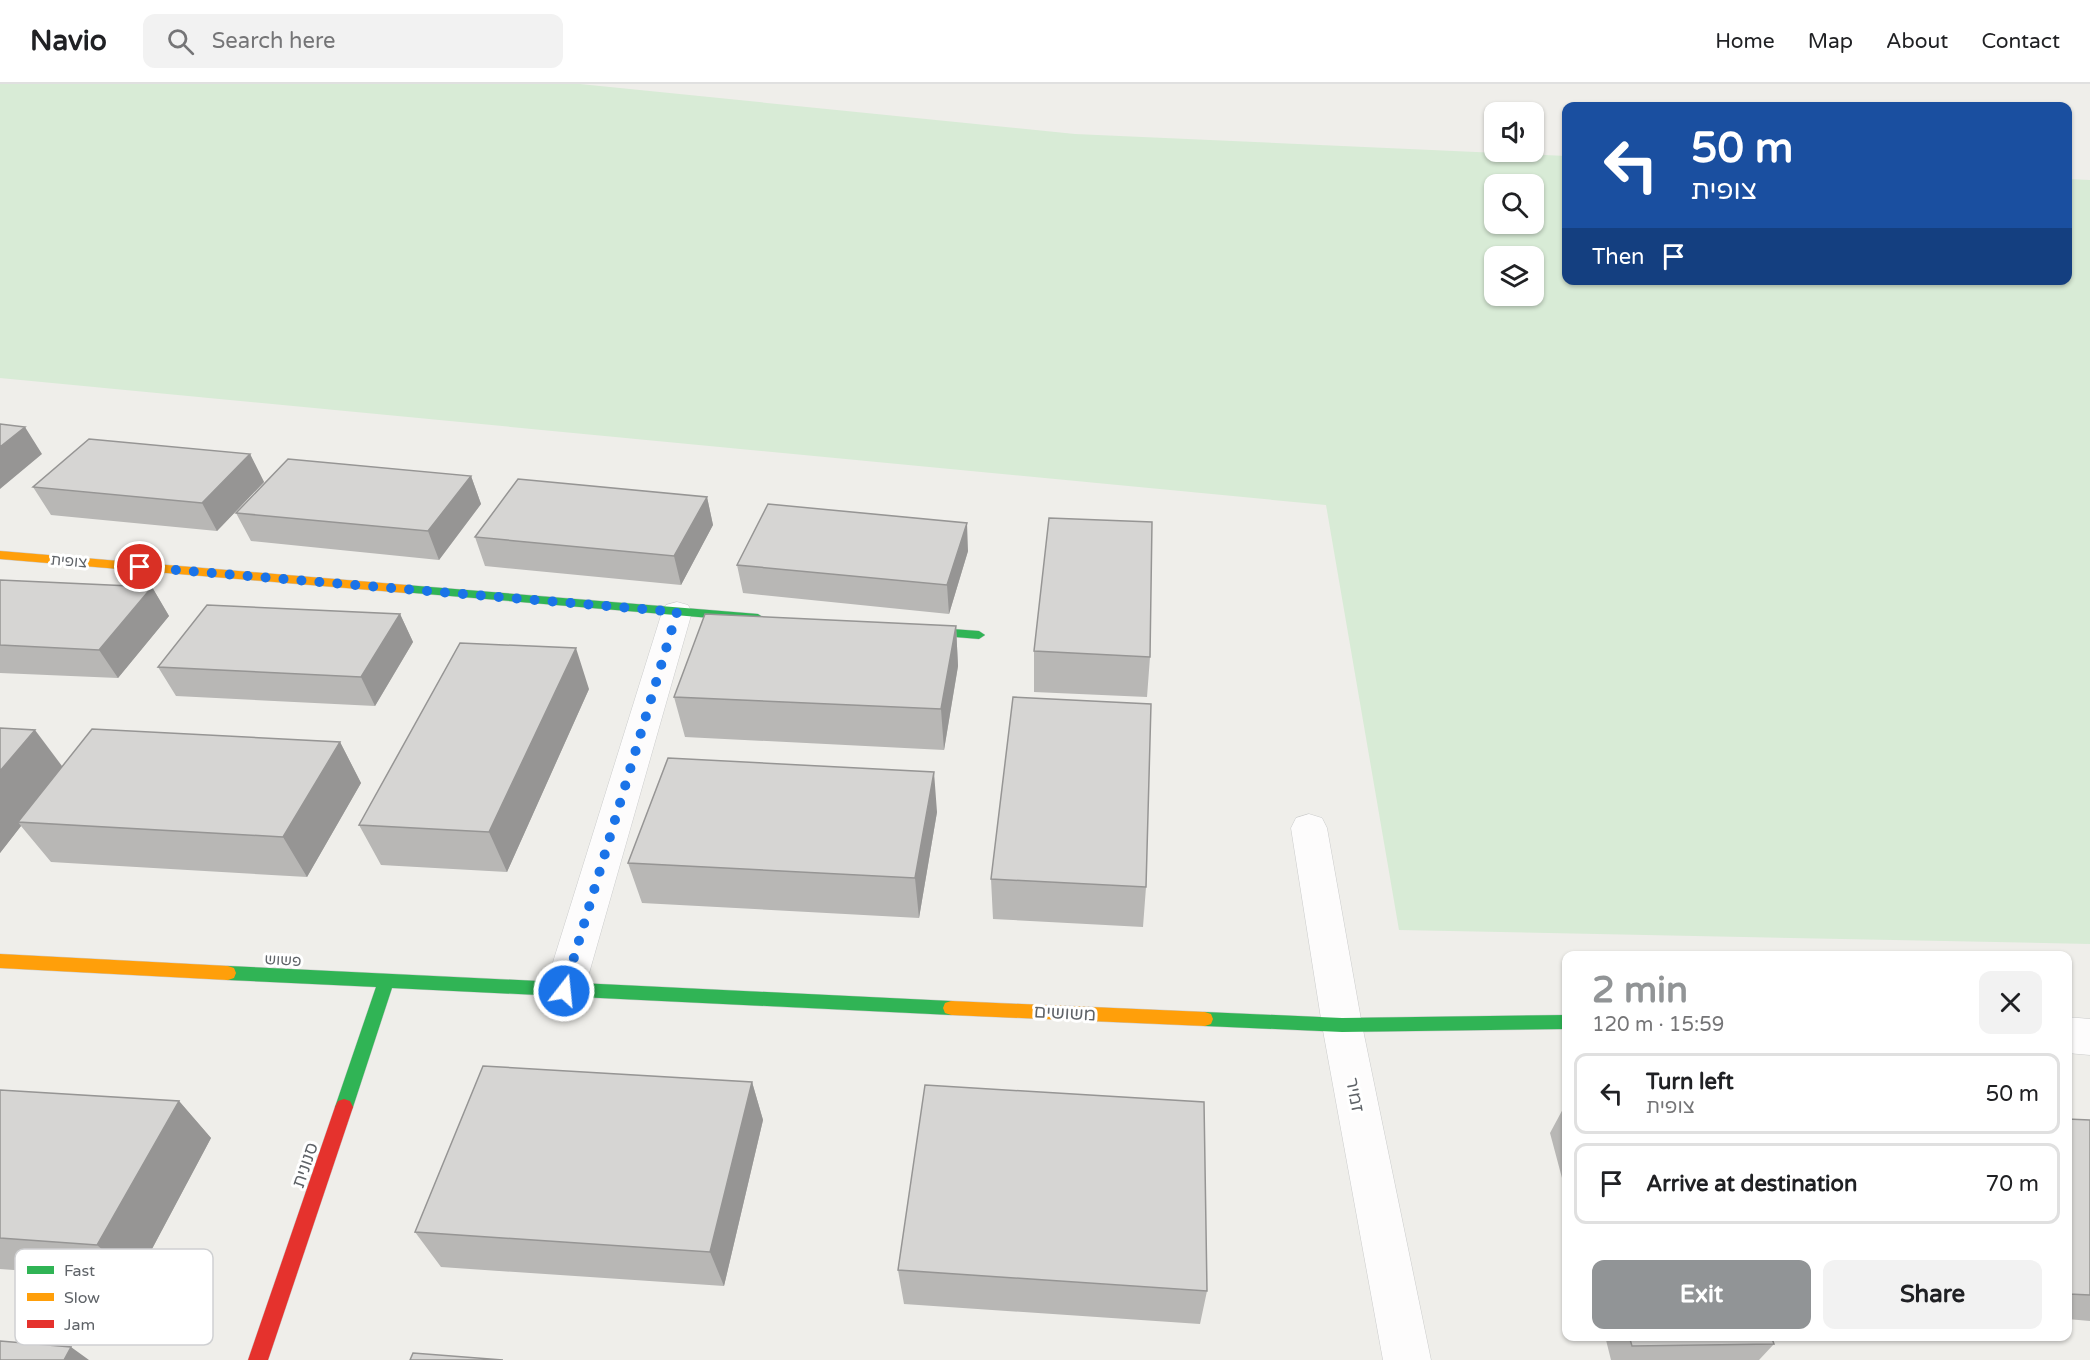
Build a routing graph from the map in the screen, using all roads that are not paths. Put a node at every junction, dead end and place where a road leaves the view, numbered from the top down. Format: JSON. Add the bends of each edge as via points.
{"nodes":[{"id":1,"x":0,"y":555,"type":"edge"},
{"id":2,"x":677,"y":612,"type":"junction"},
{"id":3,"x":770,"y":619,"type":"edge"},
{"id":4,"x":897,"y":629,"type":"edge"},
{"id":5,"x":979,"y":635,"type":"dead end"},
{"id":6,"x":1309,"y":828,"type":"dead end"},
{"id":7,"x":0,"y":961,"type":"edge"},
{"id":8,"x":386,"y":982,"type":"junction"},
{"id":9,"x":564,"y":991,"type":"junction"},
{"id":10,"x":1562,"y":1022,"type":"edge"},
{"id":11,"x":1342,"y":1025,"type":"junction"},
{"id":12,"x":2072,"y":1035,"type":"edge"},
{"id":13,"x":2090,"y":1037,"type":"edge"},
{"id":14,"x":258,"y":1360,"type":"edge"},
{"id":15,"x":1407,"y":1360,"type":"edge"}],
"edges":[{"from":1,"to":2,"type":"street","name":"צופית"},
{"from":2,"to":3,"type":"street","name":"צופית"},
{"from":2,"to":9,"type":"street"},
{"from":4,"to":5,"type":"street"},
{"from":6,"to":11,"type":"street","name":"זמיר"},
{"from":7,"to":8,"type":"street","name":"פשוש"},
{"from":8,"to":9,"type":"street","name":"פשוש"},
{"from":8,"to":14,"type":"street","name":"סנונית"},
{"from":9,"to":11,"type":"street","name":"משושים"},
{"from":10,"to":11,"type":"street","name":"משושים"},
{"from":11,"to":15,"type":"street","name":"זמיר"},
{"from":12,"to":13,"type":"street"}]}
